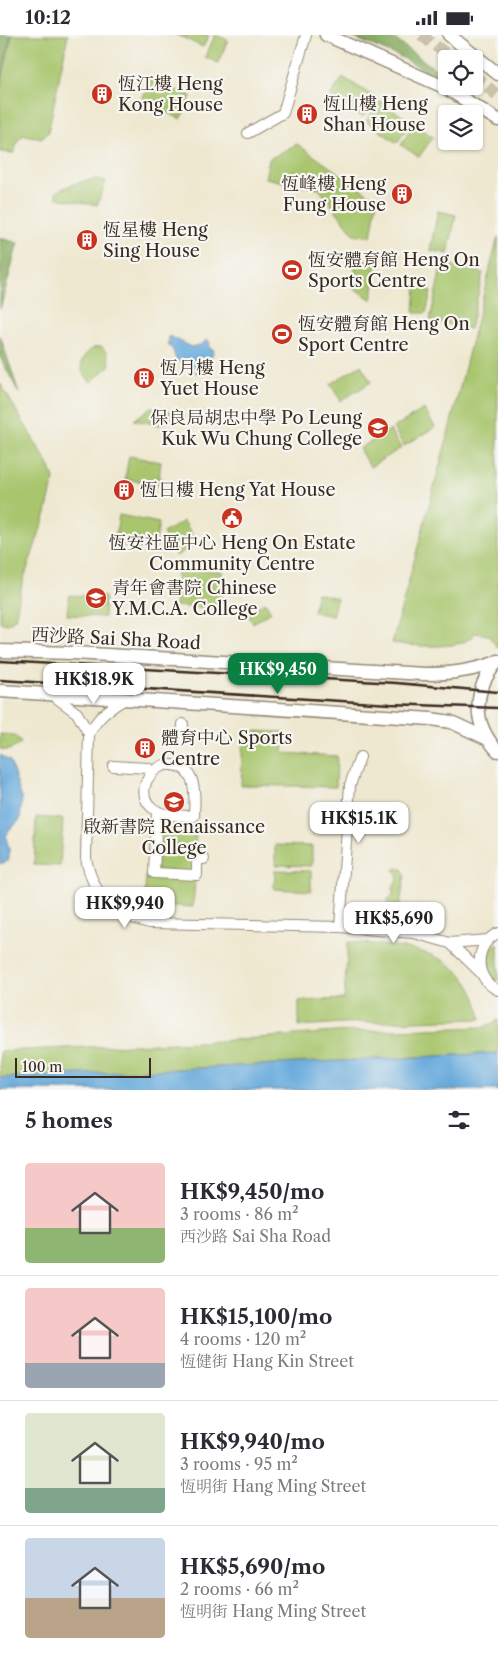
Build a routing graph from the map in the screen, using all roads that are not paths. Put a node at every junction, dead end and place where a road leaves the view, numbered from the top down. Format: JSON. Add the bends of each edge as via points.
{"nodes":[{"id":1,"x":306,"y":35,"type":"edge"},
{"id":2,"x":326,"y":35,"type":"edge"},
{"id":3,"x":449,"y":35,"type":"edge"},
{"id":4,"x":498,"y":74,"type":"edge"},
{"id":5,"x":498,"y":120,"type":"edge"},
{"id":6,"x":248,"y":133,"type":"dead end"},
{"id":7,"x":0,"y":651,"type":"edge"},
{"id":8,"x":498,"y":661,"type":"edge"},
{"id":9,"x":0,"y":691,"type":"edge"},
{"id":10,"x":52,"y":694,"type":"junction"},
{"id":11,"x":124,"y":700,"type":"junction"},
{"id":12,"x":183,"y":724,"type":"dead end"},
{"id":13,"x":89,"y":735,"type":"junction"},
{"id":14,"x":488,"y":739,"type":"junction"},
{"id":15,"x":182,"y":741,"type":"dead end"},
{"id":16,"x":498,"y":751,"type":"edge"},
{"id":17,"x":360,"y":757,"type":"dead end"},
{"id":18,"x":113,"y":766,"type":"dead end"},
{"id":19,"x":148,"y":767,"type":"dead end"},
{"id":20,"x":156,"y":811,"type":"junction"},
{"id":21,"x":204,"y":859,"type":"dead end"},
{"id":22,"x":340,"y":927,"type":"junction"},
{"id":23,"x":495,"y":933,"type":"edge"},
{"id":24,"x":450,"y":943,"type":"junction"},
{"id":25,"x":482,"y":974,"type":"junction"},
{"id":26,"x":498,"y":990,"type":"edge"}],
"edges":[{"from":1,"to":6,"type":"street","via":[[283,113]]},
{"from":2,"to":5,"type":"main road","via":[[444,87]]},
{"from":3,"to":4,"type":"main road"},
{"from":7,"to":8,"type":"main road","name":"西沙路 Sai Sha Road","via":[[424,674],[461,673]]},
{"from":8,"to":14,"type":"main road","via":[[485,678],[478,706]]},
{"from":9,"to":10,"type":"main road"},
{"from":10,"to":11,"type":"main road"},
{"from":10,"to":13,"type":"street","via":[[77,713]]},
{"from":11,"to":13,"type":"street","via":[[102,714]]},
{"from":11,"to":14,"type":"main road","via":[[430,719],[451,722]]},
{"from":12,"to":15,"type":"street"},
{"from":13,"to":22,"type":"street","via":[[86,858],[96,889],[119,912],[150,923]]},
{"from":14,"to":16,"type":"main road"},
{"from":17,"to":22,"type":"street","via":[[350,785]]},
{"from":18,"to":19,"type":"street"},
{"from":20,"to":20,"type":"street","via":[[145,796],[146,780],[157,768],[175,765],[184,770],[195,788],[194,816]]},
{"from":20,"to":21,"type":"street","via":[[154,873],[196,875],[197,859]]},
{"from":22,"to":24,"type":"street","via":[[414,933]]},
{"from":23,"to":24,"type":"street"},
{"from":23,"to":25,"type":"street","via":[[480,956]]},
{"from":24,"to":25,"type":"street"},
{"from":25,"to":26,"type":"street"}]}
